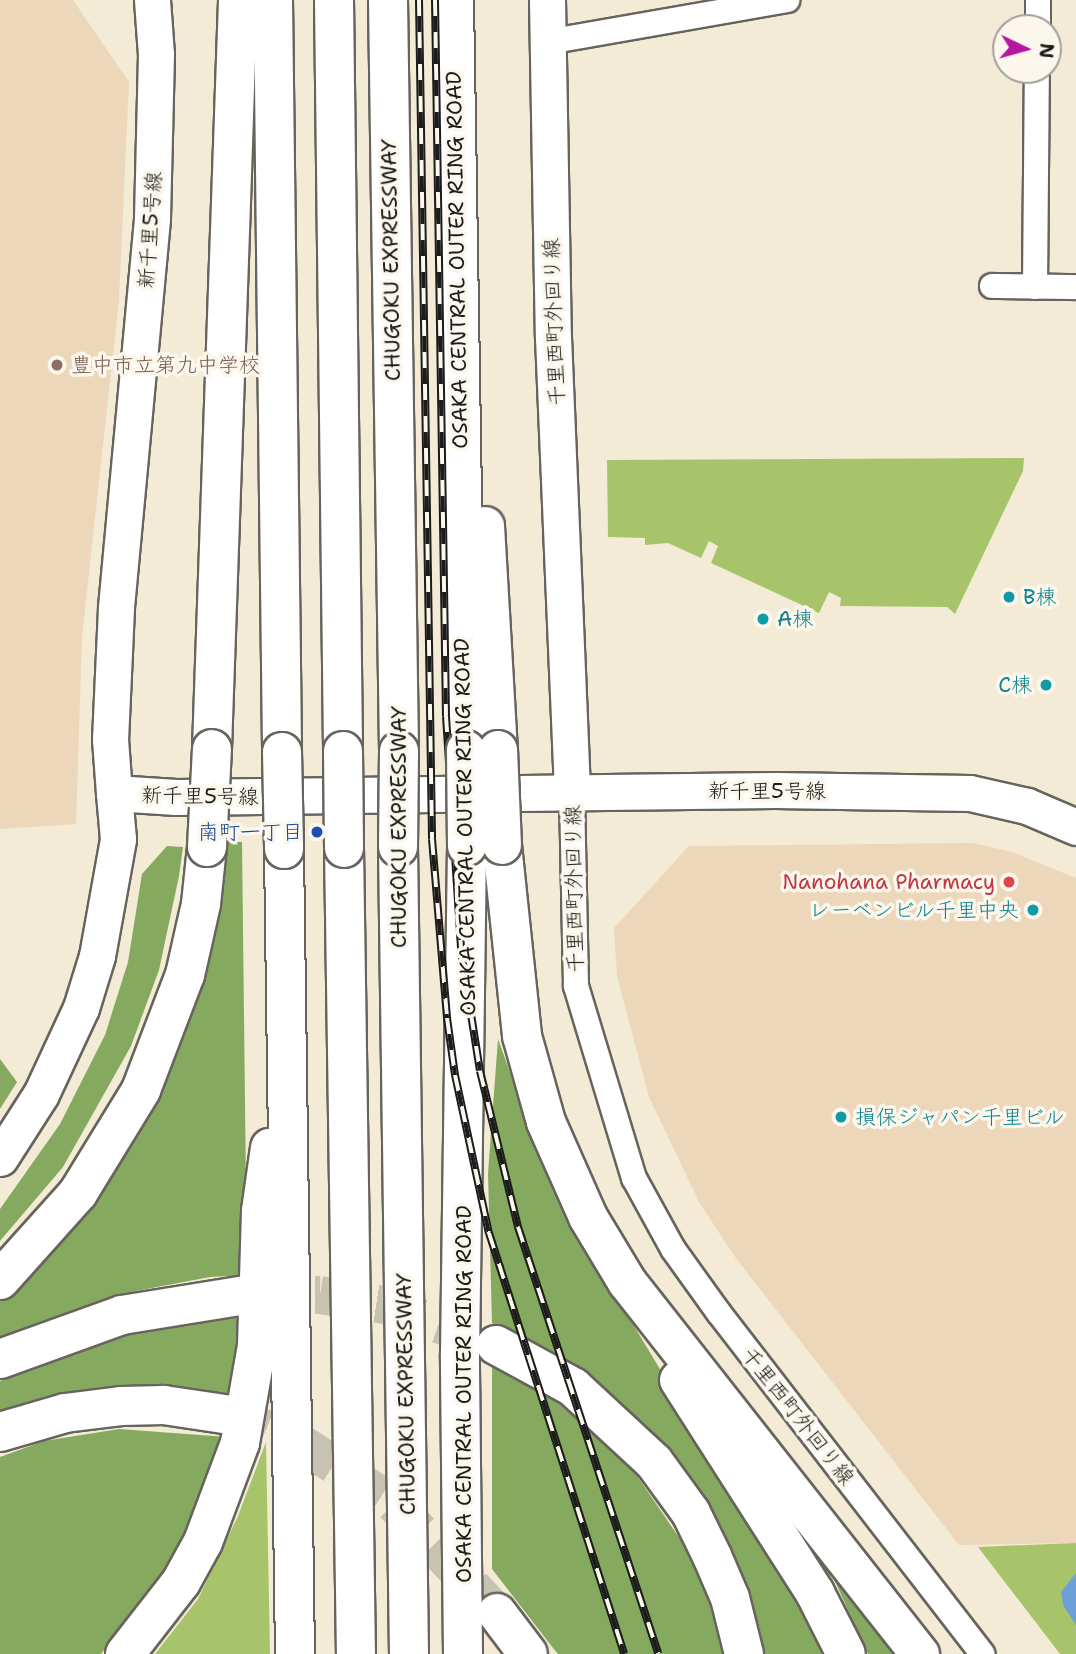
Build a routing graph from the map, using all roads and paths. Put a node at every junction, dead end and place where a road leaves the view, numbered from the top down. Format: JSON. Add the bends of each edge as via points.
{"nodes":[{"id":1,"x":152,"y":0,"type":"edge"},
{"id":2,"x":238,"y":0,"type":"edge"},
{"id":3,"x":273,"y":0,"type":"edge"},
{"id":4,"x":334,"y":0,"type":"edge"},
{"id":5,"x":388,"y":0,"type":"edge"},
{"id":6,"x":454,"y":0,"type":"edge"},
{"id":7,"x":547,"y":0,"type":"edge"},
{"id":8,"x":788,"y":0,"type":"edge"},
{"id":9,"x":547,"y":42,"type":"junction"},
{"id":10,"x":1037,"y":84,"type":"edge"},
{"id":11,"x":992,"y":286,"type":"dead end"},
{"id":12,"x":1035,"y":287,"type":"junction"},
{"id":13,"x":1076,"y":287,"type":"edge"},
{"id":14,"x":114,"y":793,"type":"junction"},
{"id":15,"x":572,"y":795,"type":"junction"},
{"id":16,"x":1076,"y":827,"type":"edge"},
{"id":17,"x":485,"y":845,"type":"junction"},
{"id":18,"x":288,"y":1020,"type":"junction"},
{"id":19,"x":0,"y":1157,"type":"edge"},
{"id":20,"x":0,"y":1280,"type":"edge"},
{"id":21,"x":627,"y":1282,"type":"junction"},
{"id":22,"x":245,"y":1295,"type":"tunnel mouth"},
{"id":23,"x":496,"y":1345,"type":"tunnel mouth"},
{"id":24,"x":0,"y":1359,"type":"edge"},
{"id":25,"x":231,"y":1415,"type":"tunnel mouth"},
{"id":26,"x":0,"y":1432,"type":"edge"},
{"id":27,"x":497,"y":1613,"type":"tunnel mouth"},
{"id":28,"x":125,"y":1654,"type":"edge"},
{"id":29,"x":295,"y":1654,"type":"edge"},
{"id":30,"x":356,"y":1654,"type":"edge"},
{"id":31,"x":409,"y":1654,"type":"edge"},
{"id":32,"x":463,"y":1654,"type":"edge"},
{"id":33,"x":528,"y":1654,"type":"edge"},
{"id":34,"x":744,"y":1654,"type":"edge"},
{"id":35,"x":846,"y":1654,"type":"edge"},
{"id":36,"x":920,"y":1654,"type":"edge"},
{"id":37,"x":983,"y":1654,"type":"edge"}],
"edges":[{"from":1,"to":14,"type":"street","name":"新千里5号線","via":[[156,54],[152,219],[116,608],[110,739]]},
{"from":2,"to":20,"type":"main road","bridge":true,"via":[[212,749],[201,904],[185,975],[141,1090],[78,1193]]},
{"from":3,"to":18,"type":"main road","bridge":true},
{"from":4,"to":30,"type":"main road","bridge":true},
{"from":5,"to":31,"type":"main road","name":"CHUGOKU EXPRESSWAY","bridge":true},
{"from":6,"to":17,"type":"main road","name":"OSAKA CENTRAL OUTER RING ROAD","bridge":true,"via":[[458,383]]},
{"from":7,"to":9,"type":"street","name":"千里西町外回り線"},
{"from":8,"to":9,"type":"street"},
{"from":9,"to":15,"type":"street","name":"千里西町外回り線","via":[[553,337]]},
{"from":10,"to":12,"type":"street"},
{"from":11,"to":12,"type":"street"},
{"from":12,"to":13,"type":"street"},
{"from":14,"to":15,"type":"street","name":"新千里5号線","via":[[176,797]]},
{"from":14,"to":19,"type":"street","via":[[118,839],[97,956],[81,1008],[47,1083]]},
{"from":15,"to":16,"type":"street","name":"新千里5号線","via":[[775,790],[970,793],[1027,806]]},
{"from":15,"to":37,"type":"street","name":"千里西町外回り線","via":[[576,986],[634,1178],[703,1291]]},
{"from":17,"to":21,"type":"main road","via":[[531,1074],[561,1159],[588,1217]]},
{"from":17,"to":32,"type":"main road","name":"OSAKA CENTRAL OUTER RING ROAD","via":[[460,1354]]},
{"from":18,"to":28,"type":"main road","via":[[261,1211],[257,1346],[240,1443],[223,1497],[198,1552]]},
{"from":18,"to":29,"type":"main road"},
{"from":21,"to":35,"type":"main road","via":[[684,1390],[815,1593]]},
{"from":21,"to":36,"type":"main road"},
{"from":22,"to":24,"type":"main road","via":[[122,1315]]},
{"from":23,"to":34,"type":"main road","via":[[573,1387],[654,1462],[691,1513],[712,1556],[730,1598]]},
{"from":25,"to":26,"type":"main road","via":[[164,1405],[121,1406],[65,1413]]},
{"from":27,"to":33,"type":"main road"}]}
